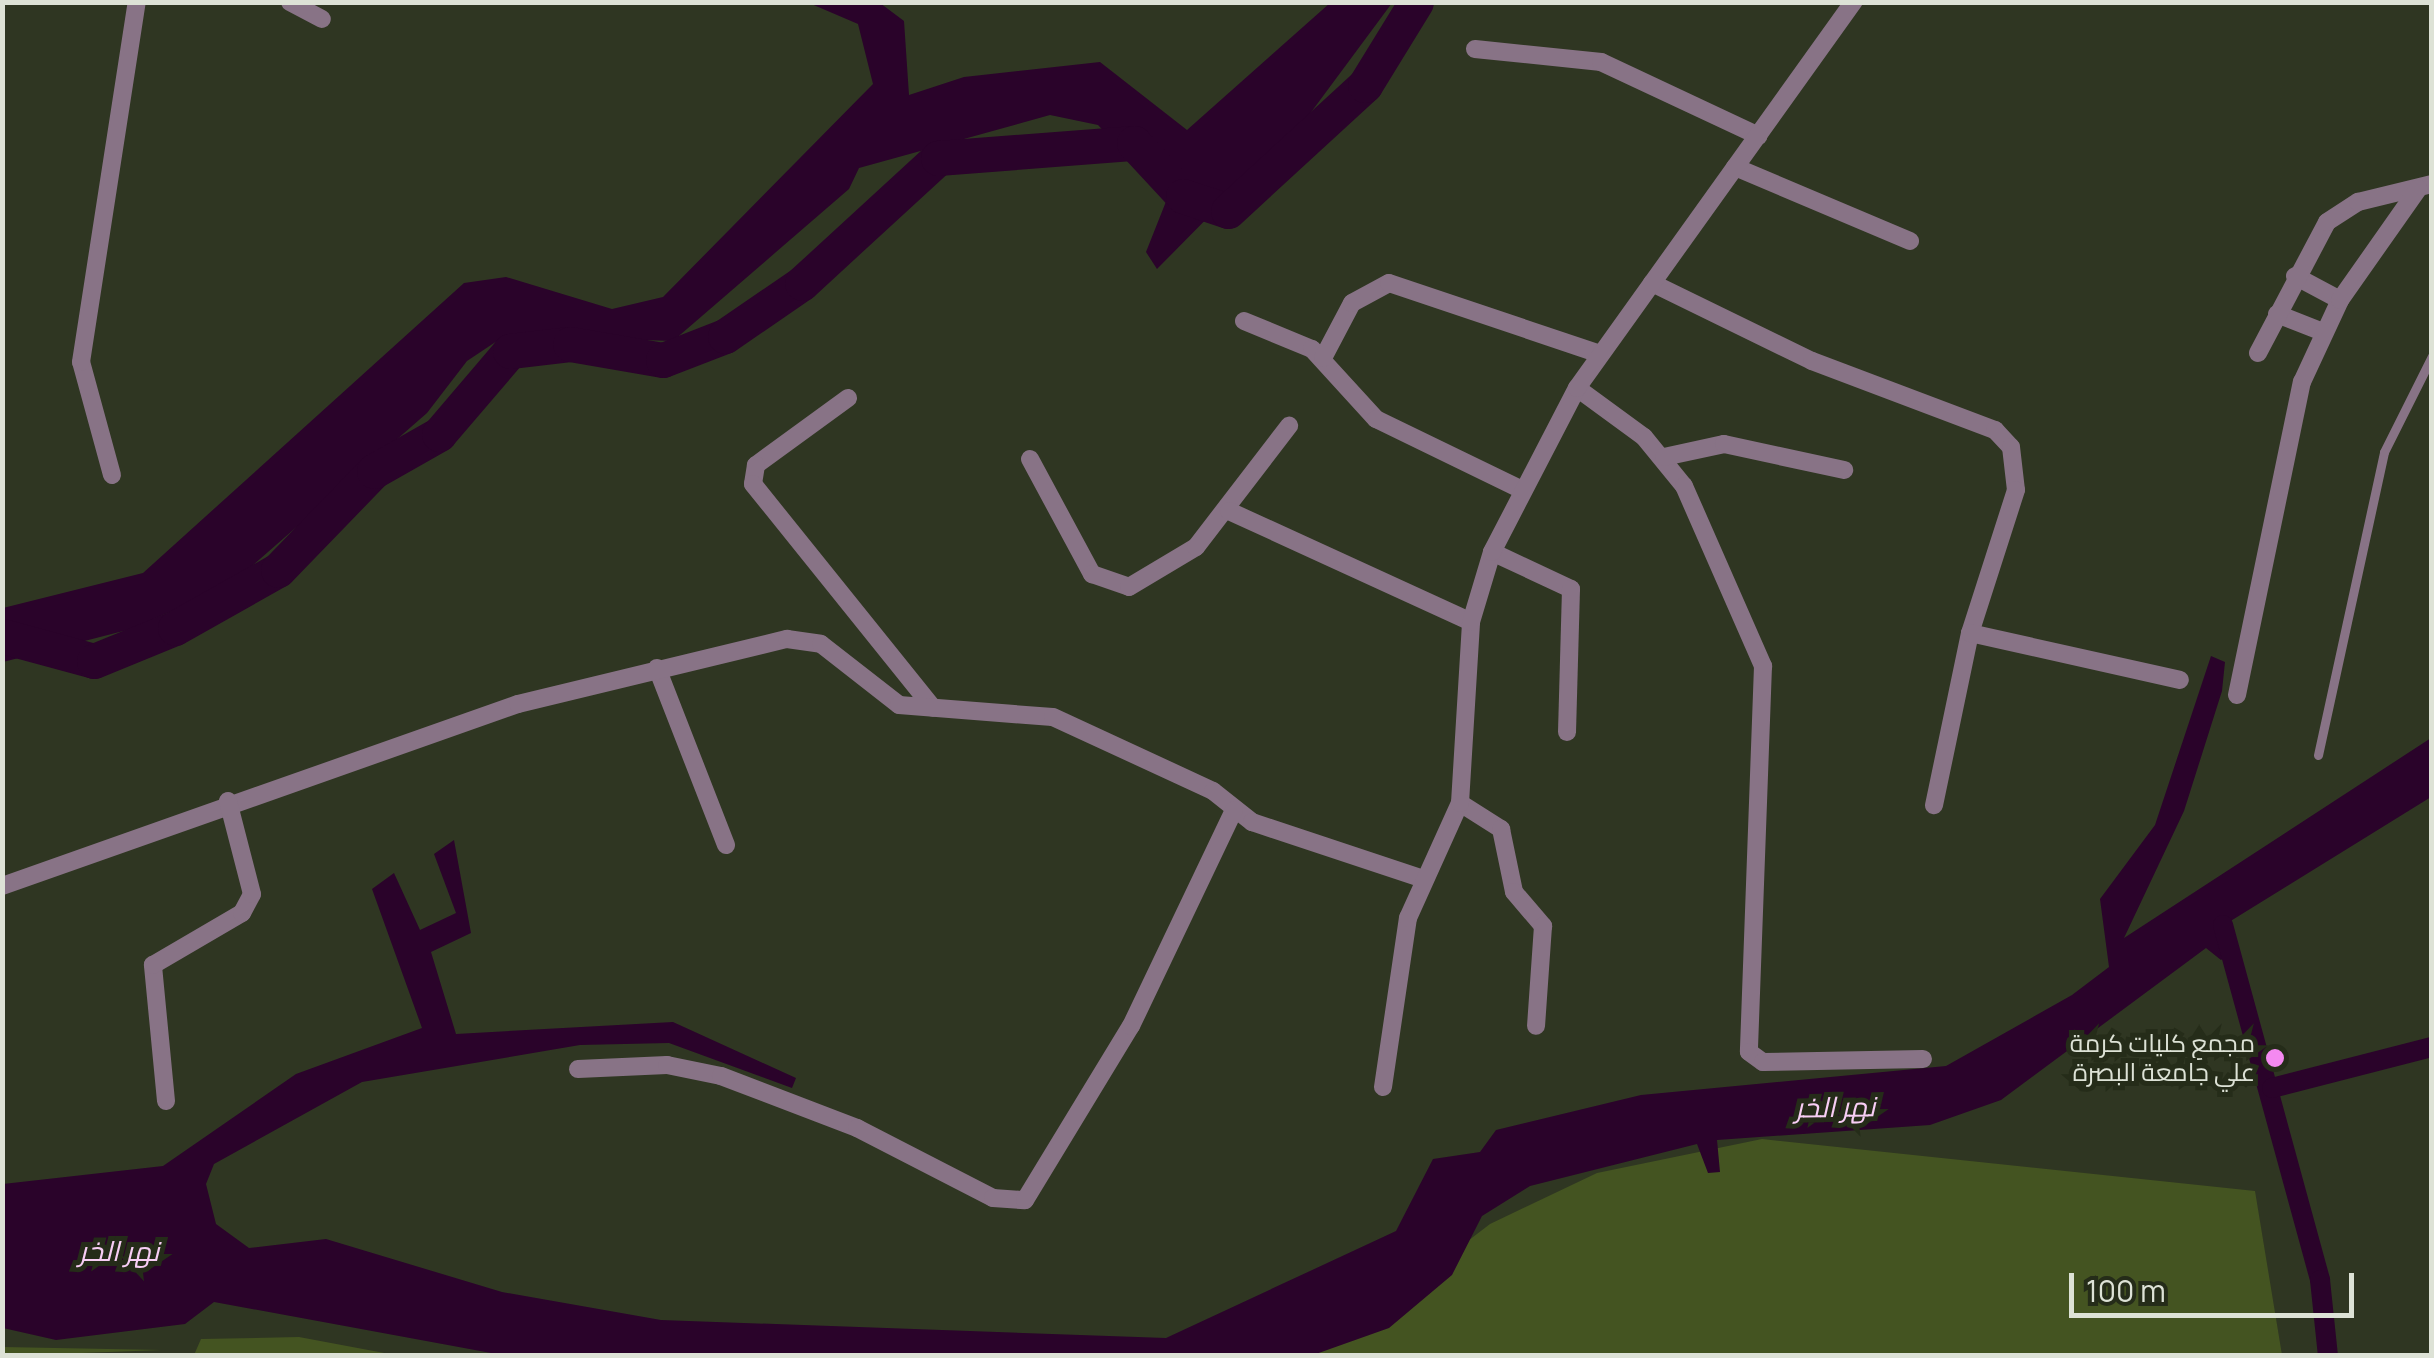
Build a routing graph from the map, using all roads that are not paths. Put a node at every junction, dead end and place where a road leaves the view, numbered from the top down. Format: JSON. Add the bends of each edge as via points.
{"nodes":[{"id":1,"x":137,"y":2,"type":"edge"},
{"id":2,"x":290,"y":2,"type":"edge"},
{"id":3,"x":1853,"y":2,"type":"edge"},
{"id":4,"x":322,"y":19,"type":"dead end"},
{"id":5,"x":1476,"y":50,"type":"dead end"},
{"id":6,"x":1758,"y":136,"type":"junction"},
{"id":7,"x":1735,"y":167,"type":"junction"},
{"id":8,"x":2425,"y":186,"type":"edge"},
{"id":9,"x":1910,"y":241,"type":"dead end"},
{"id":10,"x":2295,"y":276,"type":"junction"},
{"id":11,"x":1652,"y":283,"type":"junction"},
{"id":12,"x":2340,"y":300,"type":"junction"},
{"id":13,"x":2277,"y":314,"type":"junction"},
{"id":14,"x":1244,"y":320,"type":"dead end"},
{"id":15,"x":2323,"y":332,"type":"junction"},
{"id":16,"x":1600,"y":354,"type":"junction"},
{"id":17,"x":2258,"y":354,"type":"dead end"},
{"id":18,"x":2432,"y":356,"type":"edge"},
{"id":19,"x":1323,"y":358,"type":"junction"},
{"id":20,"x":1577,"y":388,"type":"junction"},
{"id":21,"x":848,"y":398,"type":"dead end"},
{"id":22,"x":1289,"y":426,"type":"dead end"},
{"id":23,"x":1664,"y":458,"type":"junction"},
{"id":24,"x":1030,"y":459,"type":"dead end"},
{"id":25,"x":1844,"y":470,"type":"dead end"},
{"id":26,"x":112,"y":474,"type":"dead end"},
{"id":27,"x":1520,"y":489,"type":"junction"},
{"id":28,"x":1229,"y":511,"type":"junction"},
{"id":29,"x":1492,"y":552,"type":"junction"},
{"id":30,"x":1471,"y":622,"type":"junction"},
{"id":31,"x":1970,"y":634,"type":"junction"},
{"id":32,"x":657,"y":668,"type":"junction"},
{"id":33,"x":2180,"y":680,"type":"dead end"},
{"id":34,"x":2237,"y":695,"type":"dead end"},
{"id":35,"x":933,"y":708,"type":"junction"},
{"id":36,"x":1567,"y":732,"type":"dead end"},
{"id":37,"x":2318,"y":755,"type":"dead end"},
{"id":38,"x":228,"y":801,"type":"junction"},
{"id":39,"x":1460,"y":803,"type":"junction"},
{"id":40,"x":1934,"y":805,"type":"dead end"},
{"id":41,"x":1234,"y":810,"type":"junction"},
{"id":42,"x":726,"y":845,"type":"dead end"},
{"id":43,"x":1423,"y":879,"type":"junction"},
{"id":44,"x":2,"y":886,"type":"edge"},
{"id":45,"x":1536,"y":1026,"type":"dead end"},
{"id":46,"x":1923,"y":1059,"type":"dead end"},
{"id":47,"x":578,"y":1069,"type":"dead end"},
{"id":48,"x":1383,"y":1087,"type":"dead end"},
{"id":49,"x":166,"y":1102,"type":"dead end"}],
"edges":[{"from":1,"to":26,"type":"street","via":[[80,362]]},
{"from":2,"to":4,"type":"street"},
{"from":3,"to":6,"type":"street"},
{"from":5,"to":6,"type":"street","via":[[1601,62]]},
{"from":6,"to":7,"type":"street"},
{"from":7,"to":9,"type":"street"},
{"from":7,"to":11,"type":"street"},
{"from":8,"to":10,"type":"street","via":[[2337,214]]},
{"from":8,"to":12,"type":"street"},
{"from":10,"to":12,"type":"street"},
{"from":10,"to":13,"type":"street"},
{"from":11,"to":16,"type":"street"},
{"from":11,"to":31,"type":"street","via":[[2003,438],[2018,468],[2016,490]]},
{"from":12,"to":15,"type":"street"},
{"from":13,"to":15,"type":"street"},
{"from":13,"to":17,"type":"street"},
{"from":14,"to":19,"type":"street"},
{"from":15,"to":34,"type":"street","via":[[2291,417]]},
{"from":16,"to":19,"type":"street","via":[[1389,283],[1352,303]]},
{"from":16,"to":20,"type":"street"},
{"from":18,"to":37,"type":"lane","via":[[2384,452]]},
{"from":19,"to":27,"type":"street","via":[[1376,419]]},
{"from":20,"to":23,"type":"street"},
{"from":20,"to":27,"type":"street"},
{"from":21,"to":35,"type":"street","via":[[756,465],[753,484]]},
{"from":22,"to":28,"type":"street"},
{"from":23,"to":25,"type":"street","via":[[1734,444]]},
{"from":23,"to":46,"type":"street","via":[[1756,642],[1767,690],[1749,1052],[1763,1062]]},
{"from":24,"to":28,"type":"street","via":[[1079,555],[1109,586],[1168,570]]},
{"from":27,"to":29,"type":"street"},
{"from":28,"to":30,"type":"street"},
{"from":29,"to":30,"type":"street"},
{"from":29,"to":36,"type":"street","via":[[1571,589]]},
{"from":30,"to":39,"type":"street"},
{"from":31,"to":33,"type":"street"},
{"from":31,"to":40,"type":"street"},
{"from":32,"to":35,"type":"street","via":[[806,639],[899,704]]},
{"from":32,"to":38,"type":"street","via":[[518,704]]},
{"from":32,"to":42,"type":"street"},
{"from":35,"to":41,"type":"street","via":[[1043,714],[1213,792]]},
{"from":38,"to":44,"type":"street"},
{"from":38,"to":49,"type":"street","via":[[252,894],[242,913],[153,966]]},
{"from":39,"to":43,"type":"street"},
{"from":39,"to":45,"type":"street","via":[[1501,829],[1514,892],[1543,926]]},
{"from":41,"to":43,"type":"street"},
{"from":41,"to":47,"type":"street","via":[[1131,1026],[1025,1200],[993,1198],[857,1128],[721,1076],[667,1066]]},
{"from":43,"to":48,"type":"street","via":[[1401,943]]}]}
